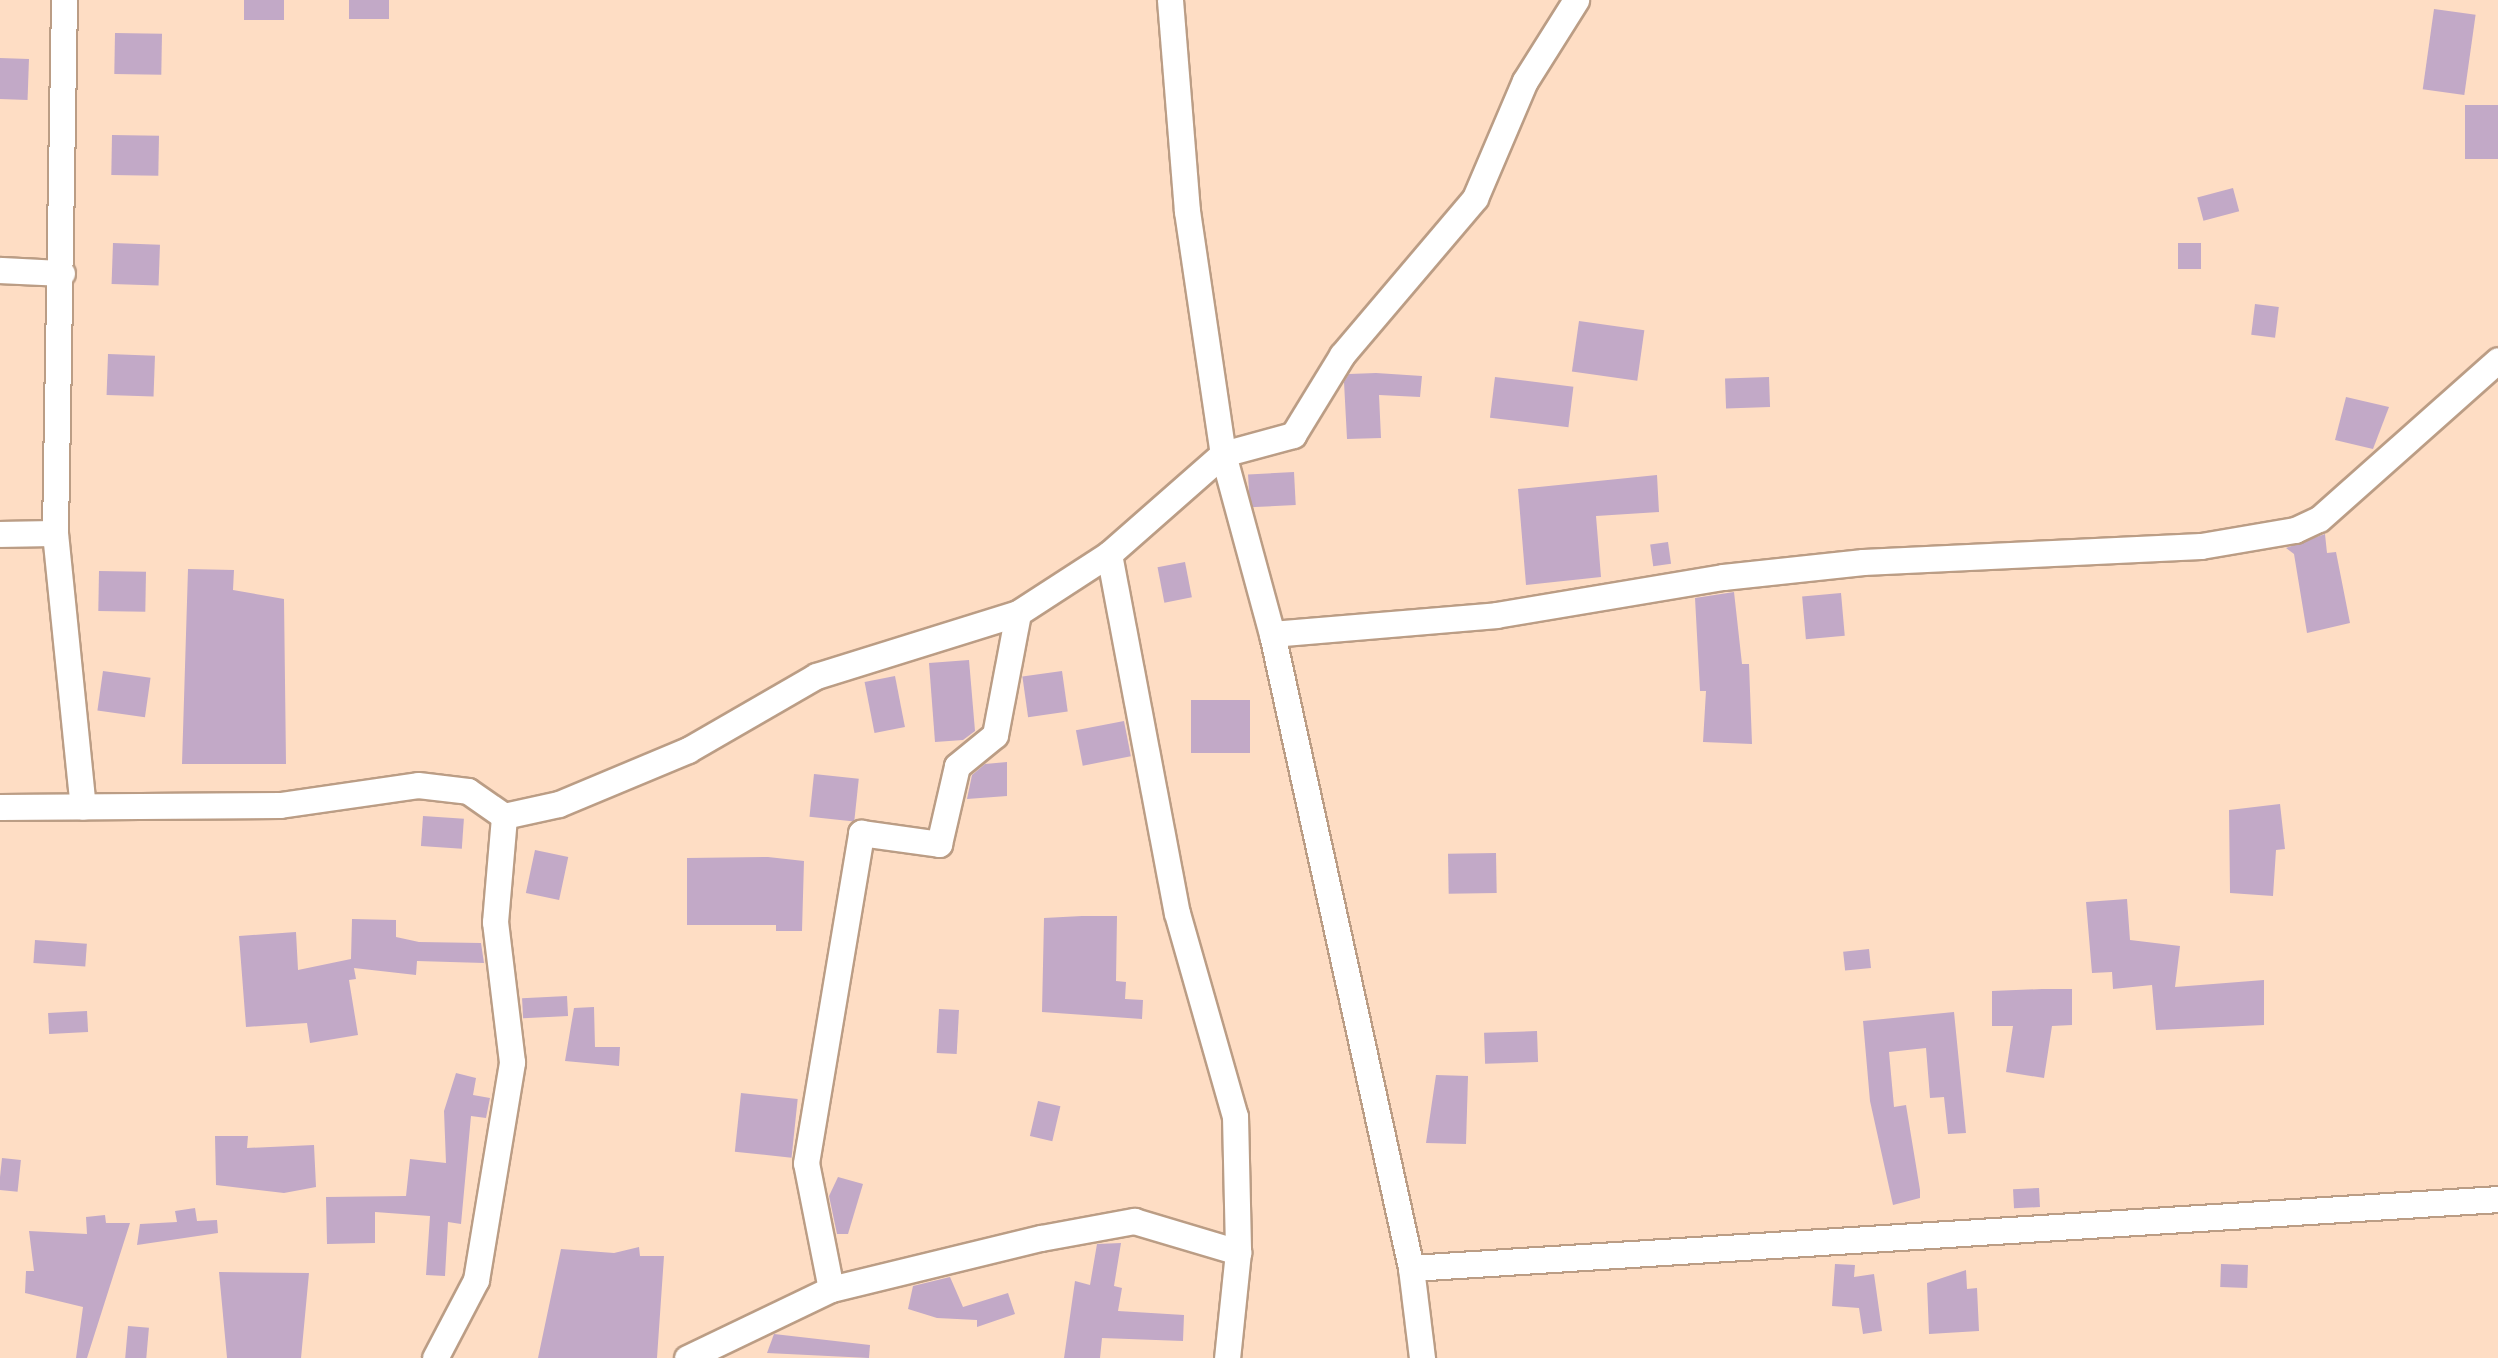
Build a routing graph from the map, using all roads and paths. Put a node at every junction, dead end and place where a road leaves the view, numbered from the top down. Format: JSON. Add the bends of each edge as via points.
{"nodes":[{"id":1,"x":64,"y":0,"type":"edge"},
{"id":2,"x":1170,"y":0,"type":"edge"},
{"id":3,"x":1576,"y":0,"type":"edge"},
{"id":4,"x":0,"y":270,"type":"edge"},
{"id":5,"x":62,"y":272,"type":"junction"},
{"id":6,"x":2498,"y":360,"type":"edge"},
{"id":7,"x":1222,"y":454,"type":"junction"},
{"id":8,"x":55,"y":532,"type":"junction"},
{"id":9,"x":0,"y":534,"type":"edge"},
{"id":10,"x":1110,"y":554,"type":"junction"},
{"id":11,"x":1018,"y":613,"type":"junction"},
{"id":12,"x":1272,"y":634,"type":"junction"},
{"id":13,"x":0,"y":807,"type":"edge"},
{"id":14,"x":83,"y":807,"type":"junction"},
{"id":15,"x":504,"y":816,"type":"junction"},
{"id":16,"x":2498,"y":1199,"type":"edge"},
{"id":17,"x":1238,"y":1252,"type":"junction"},
{"id":18,"x":1411,"y":1268,"type":"junction"},
{"id":19,"x":831,"y":1289,"type":"junction"},
{"id":20,"x":435,"y":1358,"type":"edge"},
{"id":21,"x":687,"y":1358,"type":"edge"},
{"id":22,"x":1227,"y":1358,"type":"edge"},
{"id":23,"x":1422,"y":1358,"type":"edge"}],
"edges":[{"from":1,"to":5,"type":"street"},
{"from":2,"to":7,"type":"street","via":[[1187,211]]},
{"from":3,"to":7,"type":"street","via":[[1525,81],[1474,198],[1342,355],[1293,435]]},
{"from":4,"to":5,"type":"street"},
{"from":5,"to":8,"type":"street"},
{"from":6,"to":12,"type":"street","via":[[2319,519],[2294,530],[2201,546],[1863,562],[1617,592],[1496,615]]},
{"from":7,"to":10,"type":"street"},
{"from":7,"to":12,"type":"street"},
{"from":8,"to":9,"type":"street"},
{"from":8,"to":14,"type":"street"},
{"from":10,"to":11,"type":"street"},
{"from":10,"to":17,"type":"street","via":[[1177,913],[1235,1116]]},
{"from":11,"to":15,"type":"street","via":[[816,676],[624,779]]},
{"from":11,"to":19,"type":"street","via":[[995,735],[956,766],[938,844],[860,833],[806,1163]]},
{"from":12,"to":18,"type":"street"},
{"from":13,"to":14,"type":"street"},
{"from":14,"to":15,"type":"street","via":[[280,805],[418,785],[468,791]]},
{"from":15,"to":20,"type":"street","via":[[494,922],[512,1062],[476,1280]]},
{"from":16,"to":18,"type":"street"},
{"from":17,"to":19,"type":"street","via":[[1134,1221]]},
{"from":17,"to":22,"type":"street"},
{"from":18,"to":23,"type":"street"},
{"from":19,"to":21,"type":"street"}]}
